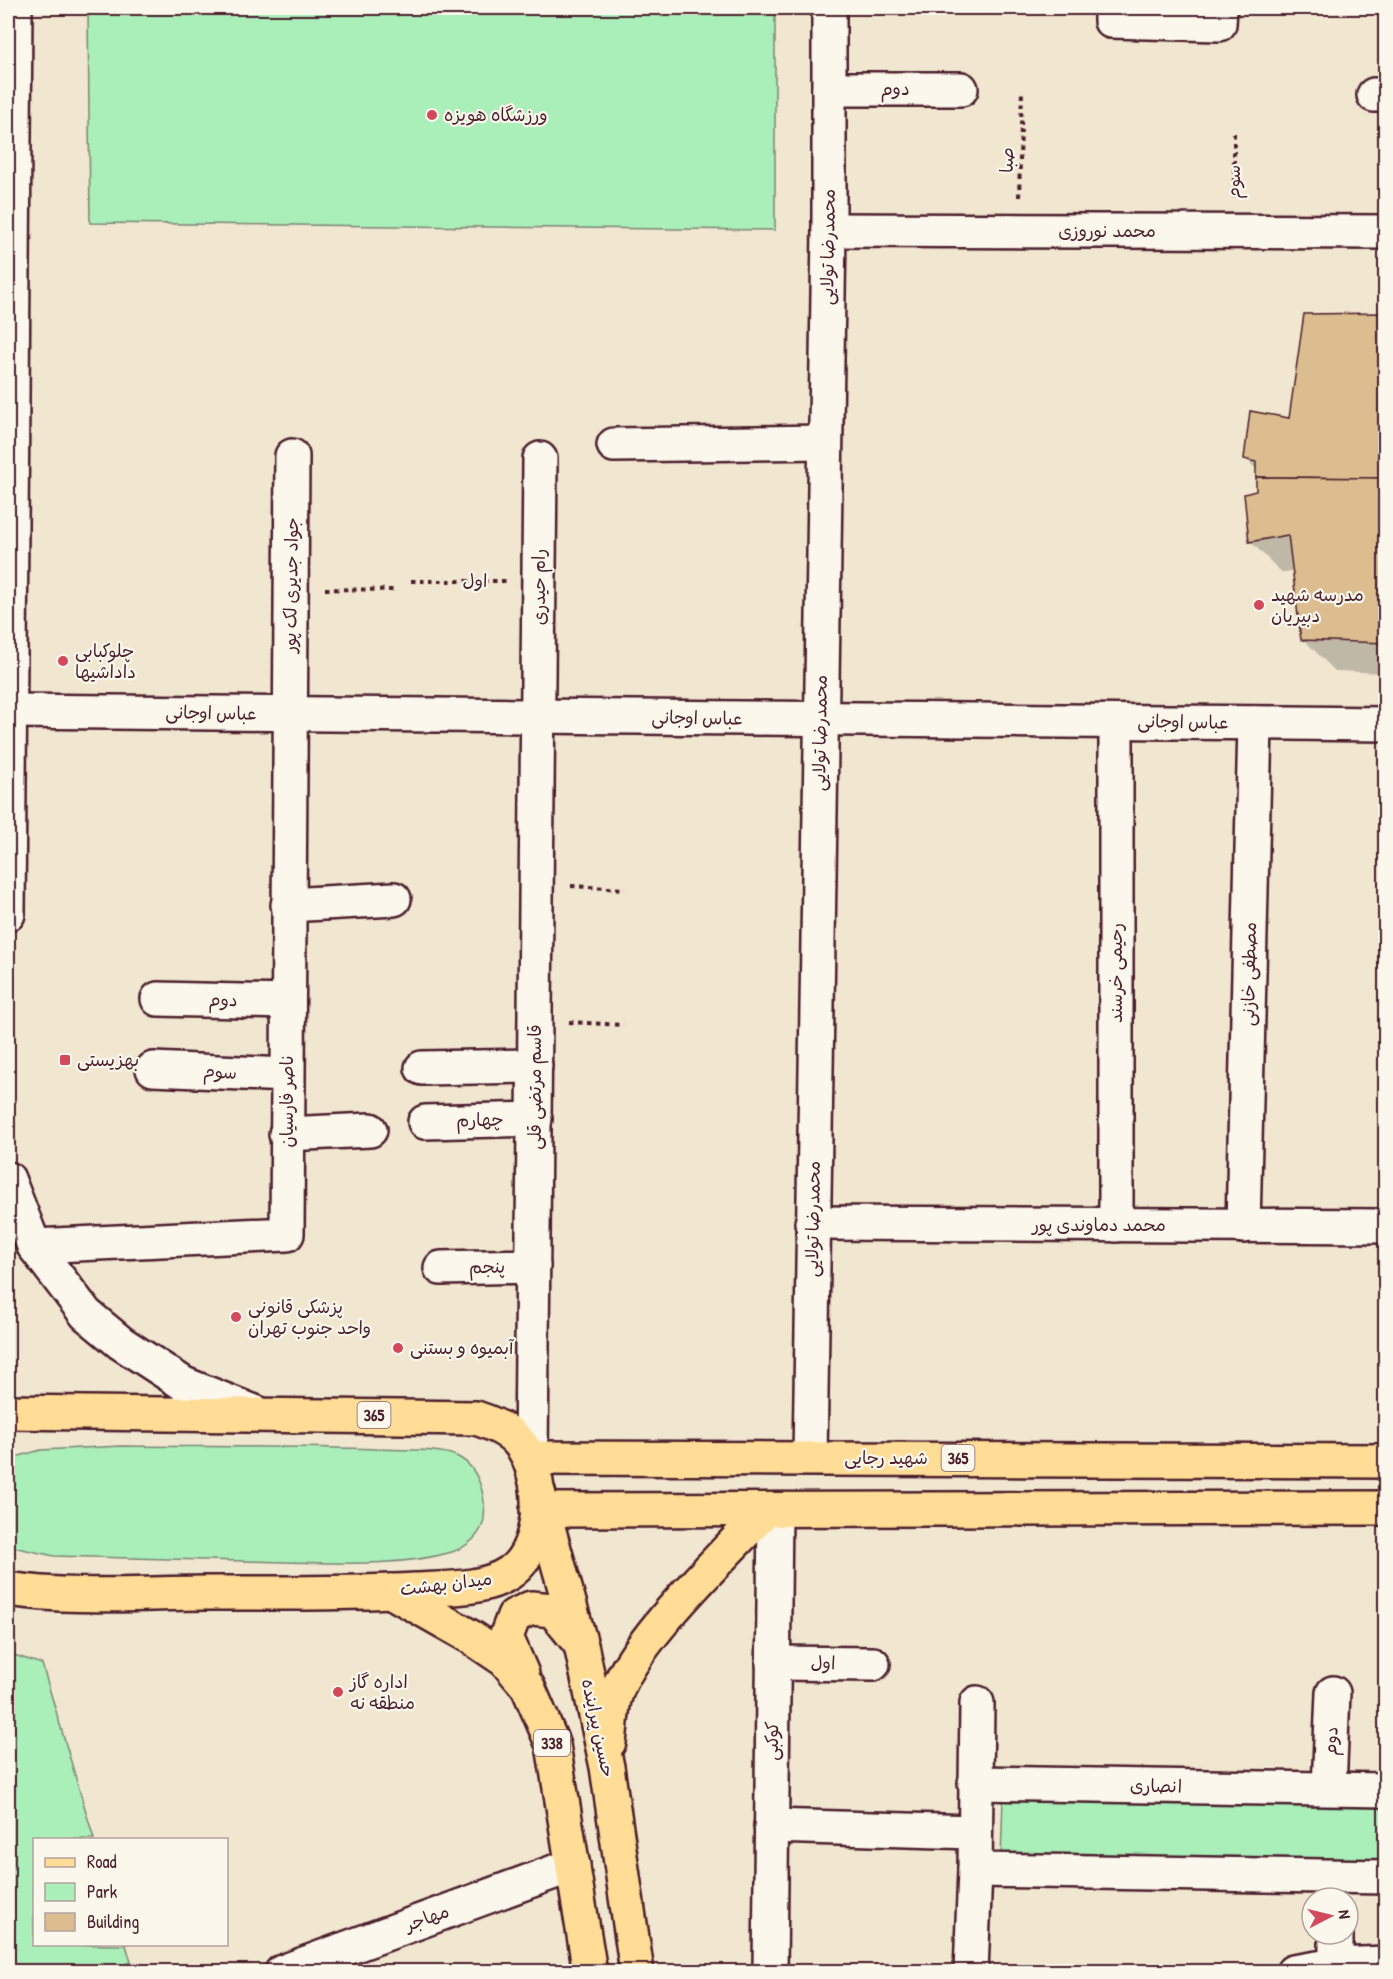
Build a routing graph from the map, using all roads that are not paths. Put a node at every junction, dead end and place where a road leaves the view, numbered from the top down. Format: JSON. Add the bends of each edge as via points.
{"nodes":[{"id":1,"x":15,"y":8,"type":"edge"},
{"id":2,"x":829,"y":8,"type":"edge"},
{"id":3,"x":1112,"y":8,"type":"edge"},
{"id":4,"x":1220,"y":8,"type":"edge"},
{"id":5,"x":829,"y":88,"type":"junction"},
{"id":6,"x":961,"y":89,"type":"dead end"},
{"id":7,"x":829,"y":230,"type":"junction"},
{"id":8,"x":1386,"y":232,"type":"edge"},
{"id":9,"x":10,"y":244,"type":"edge"},
{"id":10,"x":10,"y":386,"type":"edge"},
{"id":11,"x":825,"y":442,"type":"junction"},
{"id":12,"x":614,"y":445,"type":"dead end"},
{"id":13,"x":9,"y":447,"type":"edge"},
{"id":14,"x":292,"y":456,"type":"dead end"},
{"id":15,"x":540,"y":459,"type":"dead end"},
{"id":16,"x":9,"y":589,"type":"edge"},
{"id":17,"x":9,"y":711,"type":"junction"},
{"id":18,"x":290,"y":714,"type":"junction"},
{"id":19,"x":539,"y":716,"type":"junction"},
{"id":20,"x":820,"y":719,"type":"junction"},
{"id":21,"x":1116,"y":722,"type":"junction"},
{"id":22,"x":1255,"y":723,"type":"junction"},
{"id":23,"x":1386,"y":724,"type":"edge"},
{"id":24,"x":394,"y":899,"type":"dead end"},
{"id":25,"x":288,"y":905,"type":"junction"},
{"id":26,"x":8,"y":914,"type":"edge"},
{"id":27,"x":158,"y":999,"type":"dead end"},
{"id":28,"x":288,"y":1002,"type":"junction"},
{"id":29,"x":535,"y":1066,"type":"junction"},
{"id":30,"x":422,"y":1068,"type":"dead end"},
{"id":31,"x":153,"y":1069,"type":"dead end"},
{"id":32,"x":287,"y":1075,"type":"junction"},
{"id":33,"x":535,"y":1119,"type":"junction"},
{"id":34,"x":425,"y":1122,"type":"dead end"},
{"id":35,"x":370,"y":1130,"type":"dead end"},
{"id":36,"x":286,"y":1134,"type":"junction"},
{"id":37,"x":8,"y":1179,"type":"edge"},
{"id":38,"x":812,"y":1223,"type":"junction"},
{"id":39,"x":1116,"y":1225,"type":"junction"},
{"id":40,"x":1243,"y":1226,"type":"junction"},
{"id":41,"x":1386,"y":1226,"type":"edge"},
{"id":42,"x":34,"y":1246,"type":"junction"},
{"id":43,"x":533,"y":1266,"type":"junction"},
{"id":44,"x":441,"y":1268,"type":"dead end"},
{"id":45,"x":8,"y":1412,"type":"edge"},
{"id":46,"x":256,"y":1413,"type":"junction"},
{"id":47,"x":531,"y":1458,"type":"junction"},
{"id":48,"x":810,"y":1458,"type":"junction"},
{"id":49,"x":1386,"y":1461,"type":"edge"},
{"id":50,"x":539,"y":1503,"type":"junction"},
{"id":51,"x":1386,"y":1508,"type":"edge"},
{"id":52,"x":770,"y":1511,"type":"junction"},
{"id":53,"x":8,"y":1589,"type":"edge"},
{"id":54,"x":390,"y":1591,"type":"junction"},
{"id":55,"x":581,"y":1645,"type":"junction"},
{"id":56,"x":773,"y":1663,"type":"junction"},
{"id":57,"x":873,"y":1664,"type":"dead end"},
{"id":58,"x":528,"y":1688,"type":"junction"},
{"id":59,"x":1333,"y":1694,"type":"dead end"},
{"id":60,"x":976,"y":1703,"type":"dead end"},
{"id":61,"x":607,"y":1767,"type":"junction"},
{"id":62,"x":975,"y":1783,"type":"junction"},
{"id":63,"x":1329,"y":1788,"type":"junction"},
{"id":64,"x":1386,"y":1790,"type":"edge"},
{"id":65,"x":771,"y":1826,"type":"junction"},
{"id":66,"x":975,"y":1832,"type":"junction"},
{"id":67,"x":573,"y":1865,"type":"junction"},
{"id":68,"x":975,"y":1870,"type":"junction"},
{"id":69,"x":1386,"y":1877,"type":"edge"},
{"id":70,"x":1314,"y":1886,"type":"edge"},
{"id":71,"x":1340,"y":1886,"type":"edge"},
{"id":72,"x":1336,"y":1950,"type":"edge"},
{"id":73,"x":1386,"y":1964,"type":"edge"},
{"id":74,"x":282,"y":1971,"type":"edge"},
{"id":75,"x":590,"y":1971,"type":"edge"},
{"id":76,"x":637,"y":1971,"type":"edge"},
{"id":77,"x":770,"y":1971,"type":"edge"},
{"id":78,"x":971,"y":1971,"type":"edge"},
{"id":79,"x":1293,"y":1971,"type":"edge"}],
"edges":[{"from":1,"to":9,"type":"street"},
{"from":2,"to":5,"type":"street","name":"محمدرضا تولایی"},
{"from":3,"to":4,"type":"street","via":[[1111,21],[1219,24]]},
{"from":5,"to":6,"type":"street","name":"دوم"},
{"from":5,"to":7,"type":"street","name":"محمدرضا تولایی"},
{"from":7,"to":8,"type":"street","name":"محمد نوروزی"},
{"from":7,"to":11,"type":"street","name":"محمدرضا تولایی"},
{"from":9,"to":10,"type":"street"},
{"from":10,"to":13,"type":"street"},
{"from":11,"to":12,"type":"street"},
{"from":11,"to":20,"type":"street","name":"محمدرضا تولایی"},
{"from":13,"to":16,"type":"street"},
{"from":14,"to":18,"type":"street","name":"جواد جدیری لک پور"},
{"from":15,"to":19,"type":"street","name":"رام حیدری"},
{"from":16,"to":17,"type":"street"},
{"from":17,"to":18,"type":"street","name":"عباس اوجانی"},
{"from":17,"to":26,"type":"street"},
{"from":18,"to":19,"type":"street","name":"عباس اوجانی"},
{"from":18,"to":25,"type":"street","name":"ناصر فارسیان"},
{"from":19,"to":20,"type":"street","name":"عباس اوجانی"},
{"from":19,"to":29,"type":"street","name":"قاسم مرتضی قلی"},
{"from":20,"to":21,"type":"street","name":"عباس اوجانی"},
{"from":20,"to":38,"type":"street","name":"محمدرضا تولایی"},
{"from":21,"to":22,"type":"street","name":"عباس اوجانی"},
{"from":21,"to":39,"type":"street","name":"رحیمی خرسند"},
{"from":22,"to":23,"type":"street","name":"عباس اوجانی"},
{"from":22,"to":40,"type":"street","name":"مصطفی خازنی"},
{"from":24,"to":25,"type":"street"},
{"from":25,"to":28,"type":"street","name":"ناصر فارسیان"},
{"from":27,"to":28,"type":"street","name":"دوم"},
{"from":28,"to":32,"type":"street","name":"ناصر فارسیان"},
{"from":29,"to":30,"type":"street"},
{"from":29,"to":33,"type":"street","name":"قاسم مرتضی قلی"},
{"from":31,"to":32,"type":"street","name":"سوم"},
{"from":32,"to":36,"type":"street","name":"ناصر فارسیان"},
{"from":33,"to":34,"type":"street","name":"چهارم"},
{"from":33,"to":43,"type":"street","name":"قاسم مرتضی قلی"},
{"from":35,"to":36,"type":"street"},
{"from":36,"to":42,"type":"street","name":"ناصر فارسیان","via":[[287,1234]]},
{"from":37,"to":42,"type":"street"},
{"from":38,"to":39,"type":"street","name":"محمد دماوندی پور"},
{"from":38,"to":48,"type":"street","name":"محمدرضا تولایی"},
{"from":39,"to":40,"type":"street","name":"محمد دماوندی پور"},
{"from":40,"to":41,"type":"street","name":"محمد دماوندی پور"},
{"from":42,"to":46,"type":"street","via":[[86,1314],[121,1343],[184,1384]]},
{"from":43,"to":44,"type":"street","name":"پنجم"},
{"from":43,"to":47,"type":"street","name":"قاسم مرتضی قلی"},
{"from":45,"to":46,"type":"main road","name":"میدان بهشت","number":"365"},
{"from":46,"to":47,"type":"main road","name":"میدان بهشت","number":"365","via":[[476,1418],[511,1432]]},
{"from":47,"to":48,"type":"main road","name":"شهید رجایی","number":"365"},
{"from":47,"to":50,"type":"main road","name":"میدان بهشت","number":"365"},
{"from":48,"to":49,"type":"main road","name":"شهید رجایی","number":"365"},
{"from":50,"to":52,"type":"main road"},
{"from":50,"to":54,"type":"main road","name":"میدان بهشت","number":"365","via":[[527,1552],[510,1572],[487,1583]]},
{"from":50,"to":55,"type":"main road","name":"حسین پیراینده"},
{"from":51,"to":52,"type":"main road"},
{"from":52,"to":56,"type":"street","name":"کوکبی"},
{"from":52,"to":61,"type":"main road","via":[[662,1623],[628,1667],[614,1699]]},
{"from":53,"to":54,"type":"main road","name":"میدان بهشت","number":"365","via":[[75,1594]]},
{"from":54,"to":58,"type":"main road","number":"338","via":[[505,1660]]},
{"from":55,"to":58,"type":"main road","via":[[553,1610],[531,1608],[514,1616],[506,1636]]},
{"from":55,"to":61,"type":"main road","name":"حسین پیراینده"},
{"from":56,"to":57,"type":"street","name":"اول"},
{"from":56,"to":65,"type":"street","name":"کوکبی"},
{"from":58,"to":67,"type":"main road","number":"338","via":[[553,1745]]},
{"from":59,"to":63,"type":"street","name":"دوم"},
{"from":60,"to":62,"type":"street"},
{"from":61,"to":76,"type":"main road","name":"حسین پیراینده"},
{"from":62,"to":63,"type":"street","name":"انصاری"},
{"from":62,"to":66,"type":"street"},
{"from":63,"to":64,"type":"street","name":"انصاری"},
{"from":65,"to":66,"type":"street"},
{"from":65,"to":77,"type":"street","name":"کوکبی"},
{"from":66,"to":68,"type":"street"},
{"from":67,"to":74,"type":"street","name":"مهاجر"},
{"from":67,"to":75,"type":"main road","number":"338"},
{"from":68,"to":70,"type":"street"},
{"from":68,"to":78,"type":"street"},
{"from":69,"to":71,"type":"street"},
{"from":72,"to":73,"type":"street"},
{"from":72,"to":79,"type":"street"}]}
